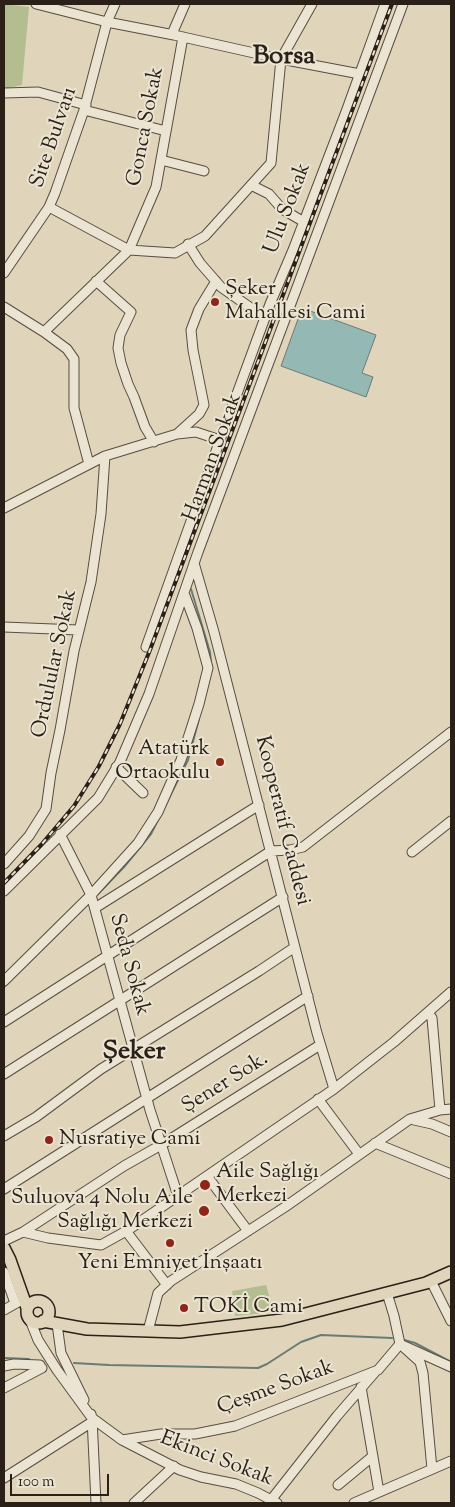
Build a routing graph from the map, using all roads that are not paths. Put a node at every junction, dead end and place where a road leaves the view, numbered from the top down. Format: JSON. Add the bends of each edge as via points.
{"nodes":[{"id":1,"x":36,"y":4,"type":"edge"},
{"id":2,"x":115,"y":4,"type":"edge"},
{"id":3,"x":185,"y":4,"type":"edge"},
{"id":4,"x":312,"y":4,"type":"edge"},
{"id":5,"x":385,"y":4,"type":"edge"},
{"id":6,"x":403,"y":4,"type":"edge"},
{"id":7,"x":107,"y":22,"type":"junction"},
{"id":8,"x":172,"y":34,"type":"junction"},
{"id":9,"x":183,"y":37,"type":"junction"},
{"id":10,"x":281,"y":59,"type":"junction"},
{"id":11,"x":360,"y":74,"type":"junction"},
{"id":12,"x":4,"y":93,"type":"edge"},
{"id":13,"x":85,"y":108,"type":"junction"},
{"id":14,"x":166,"y":130,"type":"junction"},
{"id":15,"x":161,"y":160,"type":"junction"},
{"id":16,"x":204,"y":171,"type":"dead end"},
{"id":17,"x":252,"y":185,"type":"junction"},
{"id":18,"x":49,"y":207,"type":"junction"},
{"id":19,"x":304,"y":222,"type":"junction"},
{"id":20,"x":188,"y":244,"type":"junction"},
{"id":21,"x":129,"y":250,"type":"junction"},
{"id":22,"x":4,"y":273,"type":"edge"},
{"id":23,"x":96,"y":281,"type":"junction"},
{"id":24,"x":216,"y":281,"type":"junction"},
{"id":25,"x":4,"y":307,"type":"edge"},
{"id":26,"x":265,"y":318,"type":"junction"},
{"id":27,"x":44,"y":332,"type":"junction"},
{"id":28,"x":177,"y":434,"type":"junction"},
{"id":29,"x":220,"y":440,"type":"junction"},
{"id":30,"x":154,"y":442,"type":"junction"},
{"id":31,"x":105,"y":456,"type":"junction"},
{"id":32,"x":89,"y":464,"type":"junction"},
{"id":33,"x":4,"y":508,"type":"edge"},
{"id":34,"x":194,"y":563,"type":"junction"},
{"id":35,"x":184,"y":593,"type":"junction"},
{"id":36,"x":4,"y":627,"type":"edge"},
{"id":37,"x":78,"y":630,"type":"junction"},
{"id":38,"x":146,"y":648,"type":"dead end"},
{"id":39,"x":451,"y":732,"type":"edge"},
{"id":40,"x":116,"y":767,"type":"junction"},
{"id":41,"x":143,"y":793,"type":"dead end"},
{"id":42,"x":259,"y":805,"type":"junction"},
{"id":43,"x":451,"y":821,"type":"edge"},
{"id":44,"x":60,"y":834,"type":"junction"},
{"id":45,"x":271,"y":851,"type":"junction"},
{"id":46,"x":412,"y":852,"type":"dead end"},
{"id":47,"x":4,"y":864,"type":"edge"},
{"id":48,"x":4,"y":891,"type":"edge"},
{"id":49,"x":91,"y":895,"type":"junction"},
{"id":50,"x":283,"y":897,"type":"junction"},
{"id":51,"x":94,"y":908,"type":"junction"},
{"id":52,"x":295,"y":946,"type":"junction"},
{"id":53,"x":107,"y":955,"type":"junction"},
{"id":54,"x":4,"y":981,"type":"edge"},
{"id":55,"x":451,"y":992,"type":"edge"},
{"id":56,"x":308,"y":996,"type":"junction"},
{"id":57,"x":119,"y":1000,"type":"junction"},
{"id":58,"x":428,"y":1013,"type":"junction"},
{"id":59,"x":4,"y":1022,"type":"edge"},
{"id":60,"x":320,"y":1045,"type":"junction"},
{"id":61,"x":133,"y":1049,"type":"junction"},
{"id":62,"x":4,"y":1074,"type":"edge"},
{"id":63,"x":334,"y":1089,"type":"junction"},
{"id":64,"x":146,"y":1098,"type":"junction"},
{"id":65,"x":318,"y":1100,"type":"junction"},
{"id":66,"x":451,"y":1109,"type":"edge"},
{"id":67,"x":440,"y":1110,"type":"junction"},
{"id":68,"x":410,"y":1119,"type":"junction"},
{"id":69,"x":451,"y":1132,"type":"edge"},
{"id":70,"x":4,"y":1136,"type":"edge"},
{"id":71,"x":375,"y":1143,"type":"junction"},
{"id":72,"x":161,"y":1145,"type":"junction"},
{"id":73,"x":359,"y":1154,"type":"junction"},
{"id":74,"x":451,"y":1174,"type":"edge"},
{"id":75,"x":207,"y":1176,"type":"junction"},
{"id":76,"x":4,"y":1189,"type":"edge"},
{"id":77,"x":178,"y":1196,"type":"junction"},
{"id":78,"x":126,"y":1231,"type":"junction"},
{"id":79,"x":248,"y":1231,"type":"junction"},
{"id":80,"x":23,"y":1232,"type":"junction"},
{"id":81,"x":4,"y":1241,"type":"edge"},
{"id":82,"x":4,"y":1248,"type":"edge"},
{"id":83,"x":7,"y":1261,"type":"edge"},
{"id":84,"x":4,"y":1272,"type":"edge"},
{"id":85,"x":451,"y":1272,"type":"edge"},
{"id":86,"x":431,"y":1281,"type":"junction"},
{"id":87,"x":167,"y":1285,"type":"junction"},
{"id":88,"x":387,"y":1293,"type":"junction"},
{"id":89,"x":22,"y":1304,"type":"junction"},
{"id":90,"x":4,"y":1310,"type":"edge"},
{"id":91,"x":30,"y":1320,"type":"junction"},
{"id":92,"x":43,"y":1321,"type":"junction"},
{"id":93,"x":451,"y":1322,"type":"edge"},
{"id":94,"x":57,"y":1324,"type":"junction"},
{"id":95,"x":148,"y":1331,"type":"junction"},
{"id":96,"x":400,"y":1344,"type":"junction"},
{"id":97,"x":4,"y":1366,"type":"edge"},
{"id":98,"x":451,"y":1367,"type":"edge"},
{"id":99,"x":378,"y":1370,"type":"junction"},
{"id":100,"x":361,"y":1387,"type":"junction"},
{"id":101,"x":4,"y":1388,"type":"edge"},
{"id":102,"x":92,"y":1420,"type":"junction"},
{"id":103,"x":122,"y":1440,"type":"junction"},
{"id":104,"x":373,"y":1456,"type":"junction"},
{"id":105,"x":451,"y":1461,"type":"edge"},
{"id":106,"x":174,"y":1466,"type":"junction"},
{"id":107,"x":432,"y":1469,"type":"junction"},
{"id":108,"x":4,"y":1478,"type":"edge"},
{"id":109,"x":338,"y":1485,"type":"dead end"},
{"id":110,"x":379,"y":1492,"type":"junction"},
{"id":111,"x":274,"y":1502,"type":"edge"},
{"id":112,"x":96,"y":1503,"type":"edge"},
{"id":113,"x":134,"y":1503,"type":"edge"},
{"id":114,"x":354,"y":1503,"type":"edge"}],
"edges":[{"from":1,"to":7,"type":"street"},
{"from":2,"to":7,"type":"street","name":"Site Bulvarı"},
{"from":3,"to":8,"type":"street"},
{"from":4,"to":10,"type":"street"},
{"from":5,"to":11,"type":"street","name":"Ulu Sokak"},
{"from":6,"to":34,"type":"street","name":"Harman Sokak"},
{"from":7,"to":8,"type":"street"},
{"from":7,"to":13,"type":"street","name":"Site Bulvarı"},
{"from":8,"to":9,"type":"street"},
{"from":9,"to":10,"type":"street"},
{"from":9,"to":14,"type":"street","name":"Gonca Sokak"},
{"from":10,"to":11,"type":"street"},
{"from":10,"to":17,"type":"street","via":[[271,163]]},
{"from":11,"to":19,"type":"street","name":"Ulu Sokak"},
{"from":12,"to":13,"type":"street","via":[[38,92]]},
{"from":13,"to":14,"type":"street"},
{"from":13,"to":18,"type":"street","name":"Site Bulvarı"},
{"from":14,"to":15,"type":"street","name":"Gonca Sokak"},
{"from":15,"to":16,"type":"street"},
{"from":15,"to":21,"type":"street","name":"Gonca Sokak","via":[[156,187]]},
{"from":17,"to":19,"type":"street"},
{"from":17,"to":20,"type":"street","via":[[205,236]]},
{"from":18,"to":21,"type":"street"},
{"from":18,"to":22,"type":"street","name":"Site Bulvarı"},
{"from":19,"to":26,"type":"street","name":"Ulu Sokak"},
{"from":20,"to":21,"type":"street","via":[[175,253]]},
{"from":20,"to":24,"type":"street"},
{"from":21,"to":23,"type":"street"},
{"from":23,"to":27,"type":"street"},
{"from":23,"to":30,"type":"street","via":[[131,312],[120,335],[118,348],[128,384]]},
{"from":24,"to":26,"type":"street"},
{"from":24,"to":28,"type":"street","via":[[199,309],[192,330],[204,405]]},
{"from":25,"to":27,"type":"street"},
{"from":26,"to":29,"type":"street","name":"Ulu Sokak"},
{"from":27,"to":32,"type":"street","via":[[67,349],[74,359],[74,408]]},
{"from":28,"to":29,"type":"street","via":[[196,432]]},
{"from":28,"to":30,"type":"street"},
{"from":29,"to":38,"type":"street","name":"Ulu Sokak"},
{"from":30,"to":31,"type":"street"},
{"from":31,"to":32,"type":"street"},
{"from":31,"to":37,"type":"street","name":"Ordulular Sokak","via":[[91,582]]},
{"from":32,"to":33,"type":"street"},
{"from":34,"to":35,"type":"street","name":"Harman Sokak"},
{"from":34,"to":42,"type":"street","name":"Kooperatif Caddesi"},
{"from":35,"to":40,"type":"street","name":"Harman Sokak","via":[[149,694]]},
{"from":35,"to":49,"type":"street","via":[[208,668],[182,760],[158,812],[138,842]]},
{"from":36,"to":37,"type":"street"},
{"from":37,"to":47,"type":"street","name":"Ordulular Sokak","via":[[46,809],[29,836]]},
{"from":39,"to":45,"type":"street","via":[[303,847]]},
{"from":40,"to":41,"type":"street"},
{"from":40,"to":44,"type":"street","name":"Harman Sokak","via":[[98,798]]},
{"from":42,"to":45,"type":"street","name":"Kooperatif Caddesi"},
{"from":42,"to":51,"type":"street"},
{"from":43,"to":46,"type":"street"},
{"from":44,"to":48,"type":"street","name":"Harman Sokak"},
{"from":44,"to":49,"type":"street","name":"Seda Sokak"},
{"from":45,"to":50,"type":"street","name":"Kooperatif Caddesi"},
{"from":45,"to":53,"type":"street"},
{"from":49,"to":51,"type":"street","name":"Seda Sokak"},
{"from":49,"to":54,"type":"street"},
{"from":50,"to":52,"type":"street","name":"Kooperatif Caddesi"},
{"from":50,"to":57,"type":"street"},
{"from":51,"to":53,"type":"street","name":"Seda Sokak"},
{"from":52,"to":56,"type":"street","name":"Kooperatif Caddesi"},
{"from":52,"to":61,"type":"street"},
{"from":53,"to":57,"type":"street","name":"Seda Sokak"},
{"from":53,"to":59,"type":"street"},
{"from":55,"to":58,"type":"street"},
{"from":56,"to":60,"type":"street","name":"Kooperatif Caddesi"},
{"from":56,"to":64,"type":"street"},
{"from":57,"to":61,"type":"street","name":"Seda Sokak"},
{"from":57,"to":62,"type":"street"},
{"from":58,"to":63,"type":"street"},
{"from":58,"to":67,"type":"street","via":[[432,1018]]},
{"from":60,"to":63,"type":"street","name":"Kooperatif Caddesi"},
{"from":60,"to":72,"type":"street","name":"Şener Sok."},
{"from":61,"to":64,"type":"street","name":"Seda Sokak"},
{"from":61,"to":70,"type":"street"},
{"from":63,"to":65,"type":"street"},
{"from":64,"to":72,"type":"street","name":"Seda Sokak"},
{"from":64,"to":76,"type":"street"},
{"from":65,"to":73,"type":"street"},
{"from":65,"to":75,"type":"street"},
{"from":66,"to":67,"type":"street"},
{"from":67,"to":68,"type":"street"},
{"from":68,"to":69,"type":"street"},
{"from":68,"to":71,"type":"street"},
{"from":71,"to":73,"type":"street"},
{"from":71,"to":74,"type":"street"},
{"from":72,"to":77,"type":"street","name":"Seda Sokak"},
{"from":72,"to":80,"type":"street","name":"Şener Sok."},
{"from":73,"to":79,"type":"street"},
{"from":75,"to":77,"type":"street"},
{"from":75,"to":79,"type":"street"},
{"from":77,"to":78,"type":"street"},
{"from":78,"to":80,"type":"street","via":[[101,1245]]},
{"from":78,"to":87,"type":"street"},
{"from":79,"to":87,"type":"street"},
{"from":80,"to":81,"type":"street","name":"Şener Sok."},
{"from":82,"to":83,"type":"main road"},
{"from":83,"to":89,"type":"main road"},
{"from":84,"to":89,"type":"street"},
{"from":85,"to":86,"type":"main road"},
{"from":86,"to":88,"type":"main road"},
{"from":86,"to":93,"type":"street"},
{"from":87,"to":95,"type":"street","via":[[158,1293]]},
{"from":88,"to":95,"type":"main road","via":[[282,1320],[180,1332]]},
{"from":88,"to":96,"type":"street"},
{"from":89,"to":90,"type":"street"},
{"from":89,"to":91,"type":"main road"},
{"from":89,"to":92,"type":"main road","via":[[44,1302],[49,1312]]},
{"from":91,"to":92,"type":"main road"},
{"from":91,"to":102,"type":"street","via":[[38,1340]]},
{"from":92,"to":94,"type":"main road"},
{"from":94,"to":95,"type":"main road","via":[[87,1329]]},
{"from":94,"to":102,"type":"street","via":[[61,1353]]},
{"from":96,"to":98,"type":"street"},
{"from":96,"to":99,"type":"street","name":"Çeşme Sokak"},
{"from":96,"to":107,"type":"street","via":[[420,1362],[423,1373]]},
{"from":97,"to":101,"type":"street","via":[[41,1367]]},
{"from":99,"to":100,"type":"street"},
{"from":99,"to":103,"type":"street","name":"Çeşme Sokak","via":[[235,1426],[195,1434],[161,1434]]},
{"from":100,"to":104,"type":"street"},
{"from":100,"to":111,"type":"street"},
{"from":102,"to":103,"type":"street","name":"Ekinci Sokak"},
{"from":102,"to":108,"type":"street"},
{"from":102,"to":112,"type":"street"},
{"from":103,"to":106,"type":"street","name":"Ekinci Sokak"},
{"from":104,"to":109,"type":"street"},
{"from":104,"to":110,"type":"street"},
{"from":105,"to":107,"type":"street"},
{"from":106,"to":111,"type":"street","name":"Ekinci Sokak","via":[[201,1477],[236,1484]]},
{"from":106,"to":113,"type":"street"},
{"from":107,"to":110,"type":"street"},
{"from":110,"to":114,"type":"street"}]}
